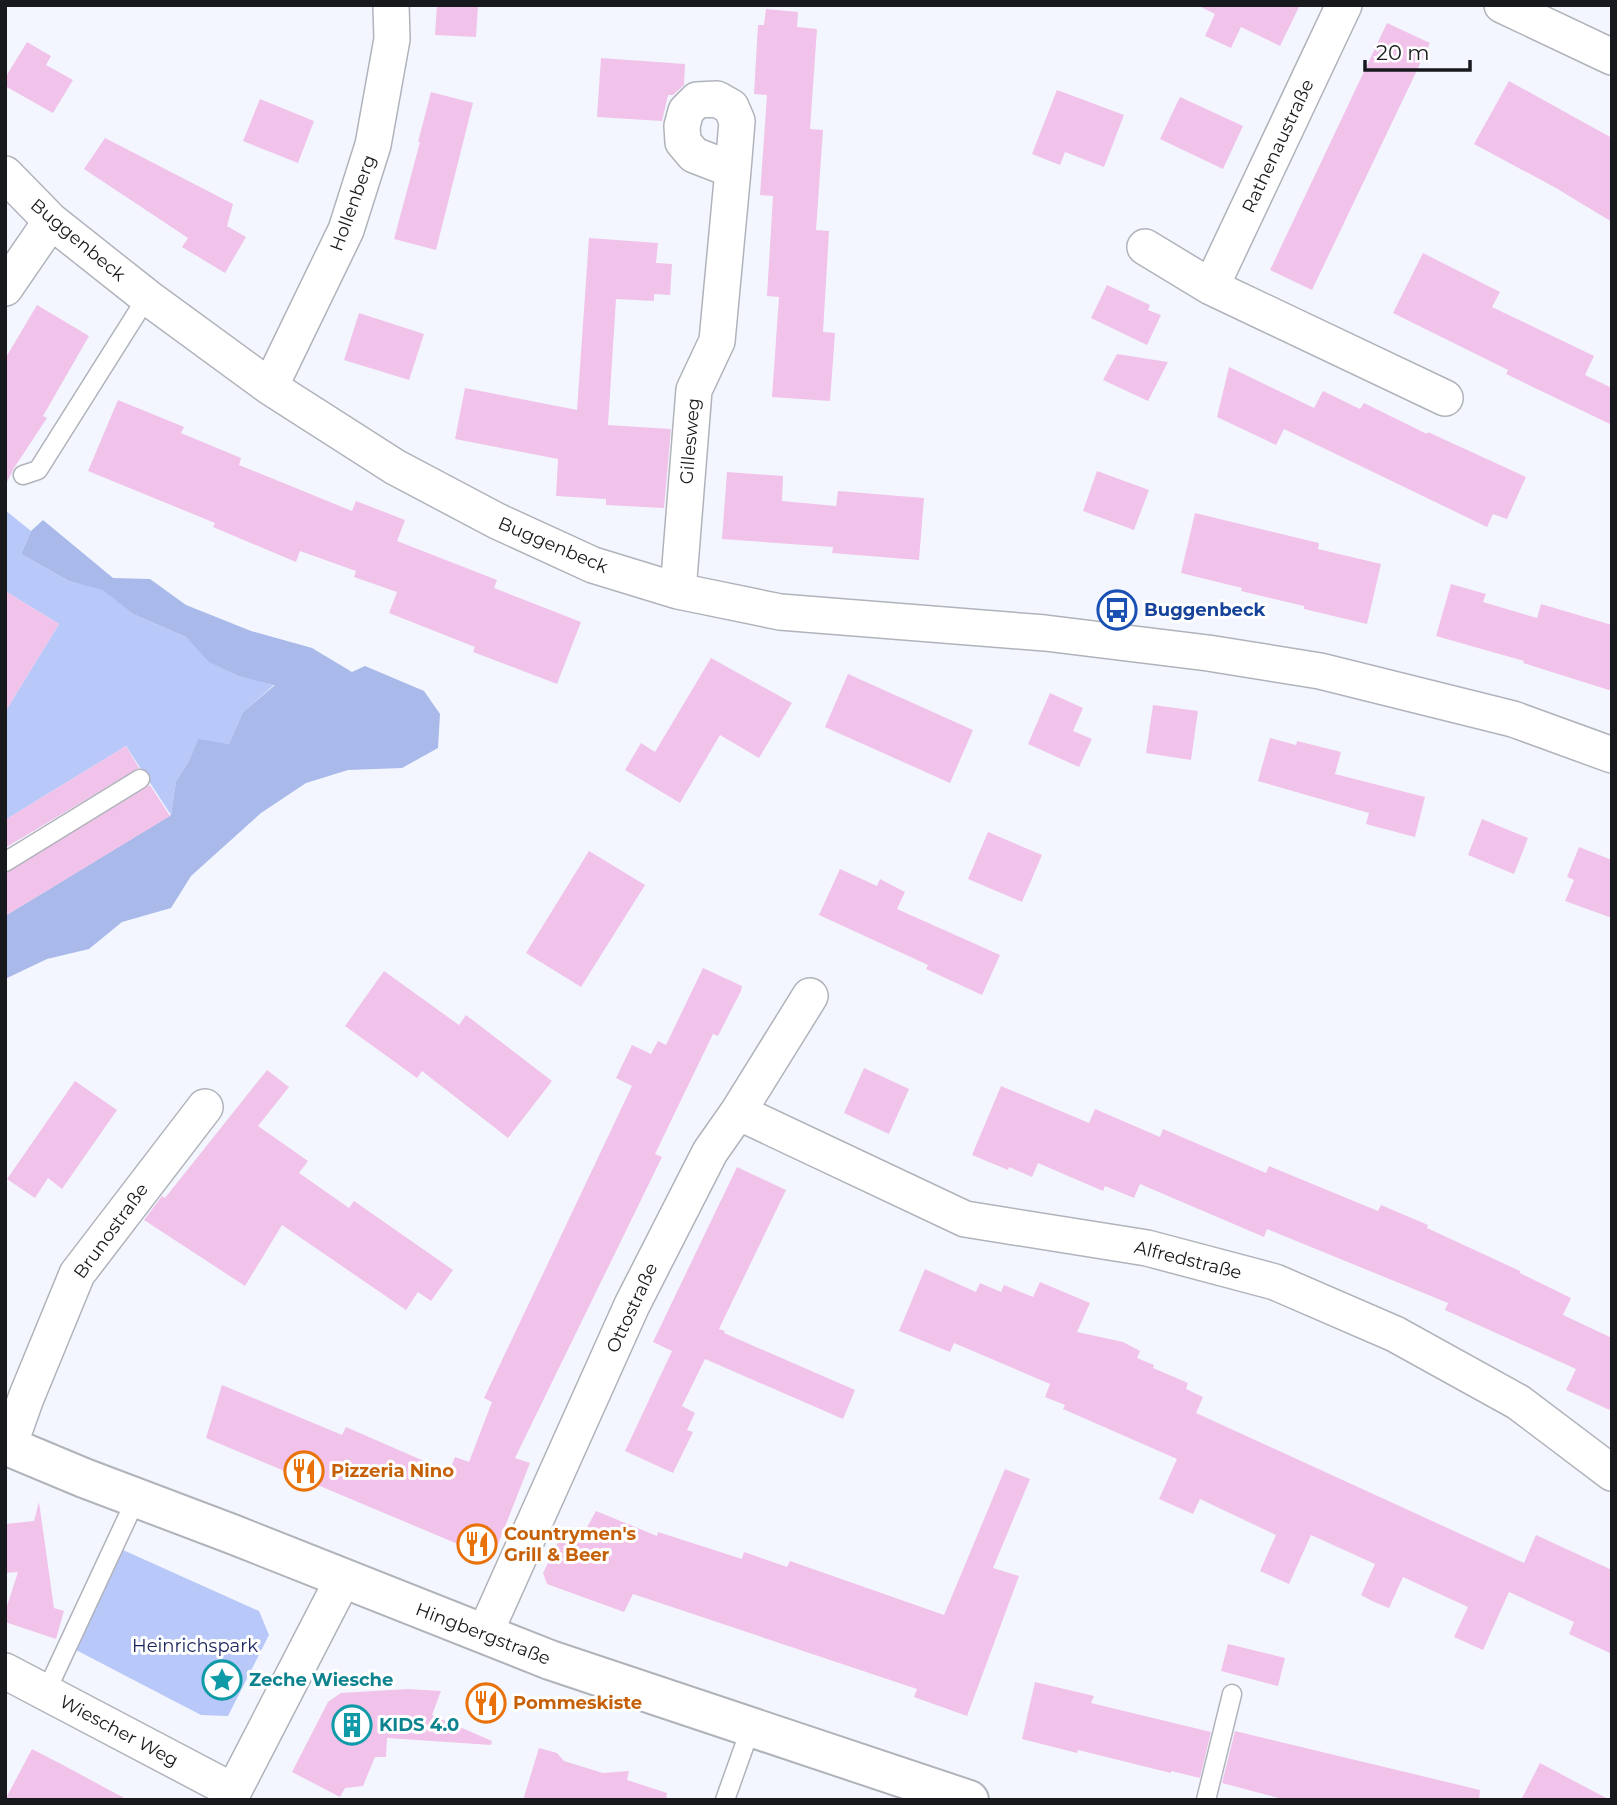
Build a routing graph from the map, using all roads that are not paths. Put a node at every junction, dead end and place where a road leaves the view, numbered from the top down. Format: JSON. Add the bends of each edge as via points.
{"nodes":[{"id":1,"x":391,"y":5,"type":"edge"},
{"id":2,"x":1344,"y":5,"type":"edge"},
{"id":3,"x":1502,"y":5,"type":"edge"},
{"id":4,"x":1612,"y":57,"type":"edge"},
{"id":5,"x":733,"y":170,"type":"dead end"},
{"id":6,"x":5,"y":174,"type":"edge"},
{"id":7,"x":51,"y":221,"type":"junction"},
{"id":8,"x":1145,"y":247,"type":"dead end"},
{"id":9,"x":5,"y":288,"type":"edge"},
{"id":10,"x":1211,"y":288,"type":"junction"},
{"id":11,"x":147,"y":297,"type":"junction"},
{"id":12,"x":270,"y":387,"type":"junction"},
{"id":13,"x":1445,"y":398,"type":"dead end"},
{"id":14,"x":23,"y":475,"type":"dead end"},
{"id":15,"x":678,"y":591,"type":"junction"},
{"id":16,"x":1612,"y":755,"type":"edge"},
{"id":17,"x":140,"y":779,"type":"dead end"},
{"id":18,"x":5,"y":862,"type":"edge"},
{"id":19,"x":810,"y":996,"type":"dead end"},
{"id":20,"x":205,"y":1107,"type":"dead end"},
{"id":21,"x":738,"y":1112,"type":"junction"},
{"id":22,"x":7,"y":1446,"type":"edge"},
{"id":23,"x":1612,"y":1473,"type":"edge"},
{"id":24,"x":136,"y":1499,"type":"junction"},
{"id":25,"x":343,"y":1579,"type":"junction"},
{"id":26,"x":484,"y":1635,"type":"junction"},
{"id":27,"x":5,"y":1671,"type":"edge"},
{"id":28,"x":46,"y":1692,"type":"junction"},
{"id":29,"x":1232,"y":1694,"type":"dead end"},
{"id":30,"x":751,"y":1727,"type":"junction"},
{"id":31,"x":231,"y":1795,"type":"edge"},
{"id":32,"x":725,"y":1800,"type":"edge"},
{"id":33,"x":969,"y":1800,"type":"edge"},
{"id":34,"x":1206,"y":1800,"type":"edge"}],
"edges":[{"from":1,"to":12,"type":"street","name":"Hollenberg","via":[[392,39],[373,145],[346,230]]},
{"from":2,"to":10,"type":"street","name":"Rathenaustraße"},
{"from":3,"to":4,"type":"street"},
{"from":5,"to":15,"type":"street","name":"Gillesweg","via":[[717,341],[694,390]]},
{"from":6,"to":7,"type":"street","name":"Buggenbeck"},
{"from":7,"to":9,"type":"street"},
{"from":7,"to":11,"type":"street","name":"Buggenbeck"},
{"from":8,"to":10,"type":"street"},
{"from":10,"to":13,"type":"street"},
{"from":11,"to":12,"type":"street","name":"Buggenbeck"},
{"from":11,"to":14,"type":"lane","via":[[38,470]]},
{"from":12,"to":15,"type":"street","name":"Buggenbeck","via":[[395,467],[497,521],[593,565]]},
{"from":15,"to":16,"type":"street","name":"Buggenbeck","via":[[780,612],[1045,632],[1320,671],[1513,719]]},
{"from":17,"to":18,"type":"lane"},
{"from":19,"to":21,"type":"street","name":"Ottostraße"},
{"from":20,"to":22,"type":"street","name":"Brunostraße","via":[[77,1274]]},
{"from":21,"to":23,"type":"street","name":"Alfredstraße","via":[[965,1219],[1147,1248],[1275,1282],[1395,1334],[1518,1402]]},
{"from":21,"to":26,"type":"street","name":"Ottostraße","via":[[709,1152],[632,1305]]},
{"from":22,"to":24,"type":"street","name":"Hingbergstraße"},
{"from":24,"to":25,"type":"street","name":"Hingbergstraße"},
{"from":24,"to":28,"type":"lane"},
{"from":25,"to":26,"type":"street","name":"Hingbergstraße"},
{"from":25,"to":31,"type":"street"},
{"from":26,"to":30,"type":"street","name":"Hingbergstraße"},
{"from":27,"to":28,"type":"street","name":"Wiescher Weg"},
{"from":28,"to":31,"type":"street","name":"Wiescher Weg"},
{"from":29,"to":34,"type":"lane"},
{"from":30,"to":32,"type":"lane"},
{"from":30,"to":33,"type":"street","name":"Hingbergstraße"}]}
